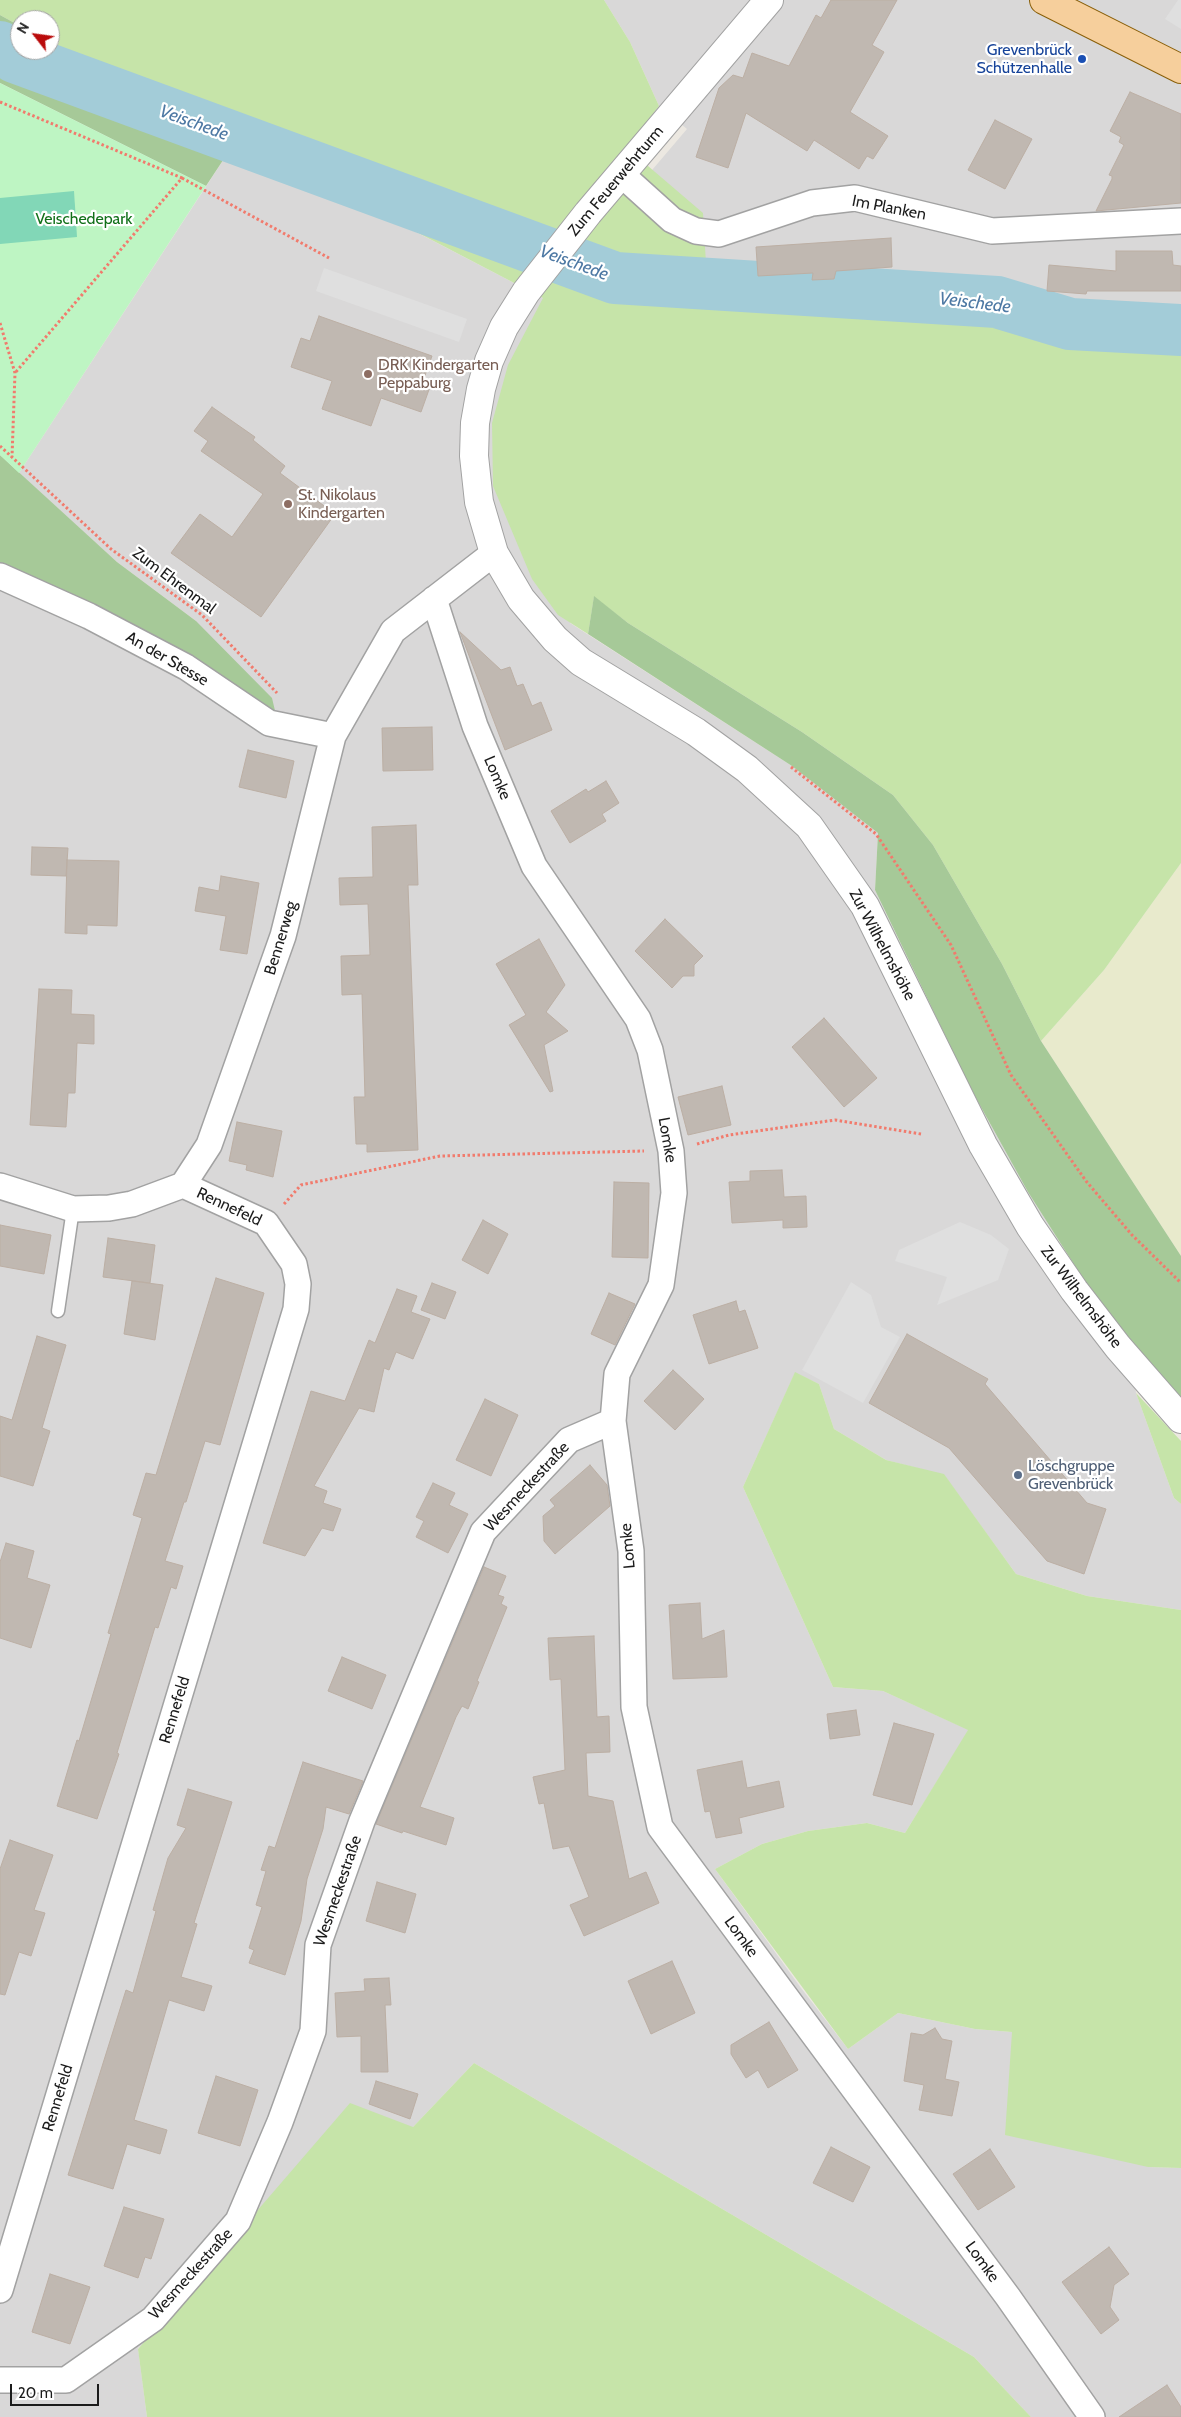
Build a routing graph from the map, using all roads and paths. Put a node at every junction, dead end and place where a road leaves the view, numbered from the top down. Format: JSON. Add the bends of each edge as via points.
{"nodes":[{"id":1,"x":769,"y":0,"type":"edge"},
{"id":2,"x":1044,"y":0,"type":"edge"},
{"id":3,"x":1181,"y":69,"type":"edge"},
{"id":4,"x":0,"y":102,"type":"edge"},
{"id":5,"x":621,"y":174,"type":"junction"},
{"id":6,"x":182,"y":178,"type":"junction"},
{"id":7,"x":1181,"y":221,"type":"edge"},
{"id":8,"x":329,"y":258,"type":"dead end"},
{"id":9,"x":0,"y":323,"type":"edge"},
{"id":10,"x":15,"y":373,"type":"junction"},
{"id":11,"x":0,"y":446,"type":"edge"},
{"id":12,"x":12,"y":457,"type":"junction"},
{"id":13,"x":494,"y":553,"type":"junction"},
{"id":14,"x":0,"y":576,"type":"edge"},
{"id":15,"x":434,"y":599,"type":"junction"},
{"id":16,"x":279,"y":695,"type":"dead end"},
{"id":17,"x":333,"y":736,"type":"junction"},
{"id":18,"x":1017,"y":1084,"type":"dead end"},
{"id":19,"x":920,"y":1134,"type":"dead end"},
{"id":20,"x":671,"y":1151,"type":"junction"},
{"id":21,"x":183,"y":1185,"type":"junction"},
{"id":22,"x":0,"y":1186,"type":"edge"},
{"id":23,"x":73,"y":1209,"type":"junction"},
{"id":24,"x":266,"y":1223,"type":"junction"},
{"id":25,"x":1181,"y":1283,"type":"edge"},
{"id":26,"x":58,"y":1311,"type":"dead end"},
{"id":27,"x":1181,"y":1419,"type":"edge"},
{"id":28,"x":613,"y":1421,"type":"junction"},
{"id":29,"x":0,"y":2290,"type":"edge"},
{"id":30,"x":0,"y":2380,"type":"edge"},
{"id":31,"x":1092,"y":2417,"type":"edge"}],
"edges":[{"from":1,"to":5,"type":"street","name":"Zum Feuerwehrturm"},
{"from":2,"to":3,"type":"main road"},
{"from":4,"to":6,"type":"path"},
{"from":5,"to":7,"type":"street","name":"Im Planken","via":[[672,220],[696,231],[720,234],[812,203],[856,198],[992,231]]},
{"from":5,"to":13,"type":"street","name":"Zum Feuerwehrturm","via":[[526,292],[504,327],[489,361],[475,423],[474,456],[479,502]]},
{"from":6,"to":8,"type":"path"},
{"from":6,"to":10,"type":"path"},
{"from":9,"to":10,"type":"path"},
{"from":10,"to":12,"type":"path"},
{"from":11,"to":12,"type":"path","name":"Zum Ehrenmal"},
{"from":12,"to":16,"type":"path","name":"Zum Ehrenmal","via":[[111,549],[202,615]]},
{"from":13,"to":15,"type":"street","name":"Bennerweg"},
{"from":13,"to":27,"type":"street","name":"Zur Wilhelmshöhe","via":[[521,599],[547,630],[581,662],[703,738],[747,770],[809,826],[865,906],[983,1145],[1030,1226],[1102,1326]]},
{"from":14,"to":17,"type":"street","name":"An der Stesse","via":[[89,616],[186,667],[269,722]]},
{"from":15,"to":17,"type":"street","name":"Bennerweg","via":[[393,631]]},
{"from":15,"to":20,"type":"street","name":"Lomke","via":[[475,726],[534,866],[638,1019],[650,1050]]},
{"from":17,"to":21,"type":"street","name":"Bennerweg","via":[[284,936],[209,1145]]},
{"from":18,"to":25,"type":"path","via":[[1086,1181],[1132,1235]]},
{"from":19,"to":20,"type":"path","via":[[835,1120],[729,1135]]},
{"from":20,"to":24,"type":"path","via":[[440,1156],[301,1185]]},
{"from":20,"to":28,"type":"street","name":"Lomke","via":[[674,1193],[661,1285],[617,1374]]},
{"from":21,"to":23,"type":"street","via":[[132,1204]]},
{"from":21,"to":24,"type":"street","name":"Rennefeld"},
{"from":22,"to":23,"type":"street"},
{"from":23,"to":26,"type":"lane"},
{"from":24,"to":29,"type":"street","name":"Rennefeld","via":[[294,1264],[298,1284],[296,1309]]},
{"from":28,"to":30,"type":"street","name":"Wesmeckestraße","via":[[569,1440],[483,1532],[362,1821],[324,1927],[318,1945],[313,2031],[280,2122],[238,2221],[153,2319],[66,2380]]},
{"from":28,"to":31,"type":"street","name":"Lomke","via":[[631,1551],[634,1706],[660,1827],[1008,2297]]}]}
